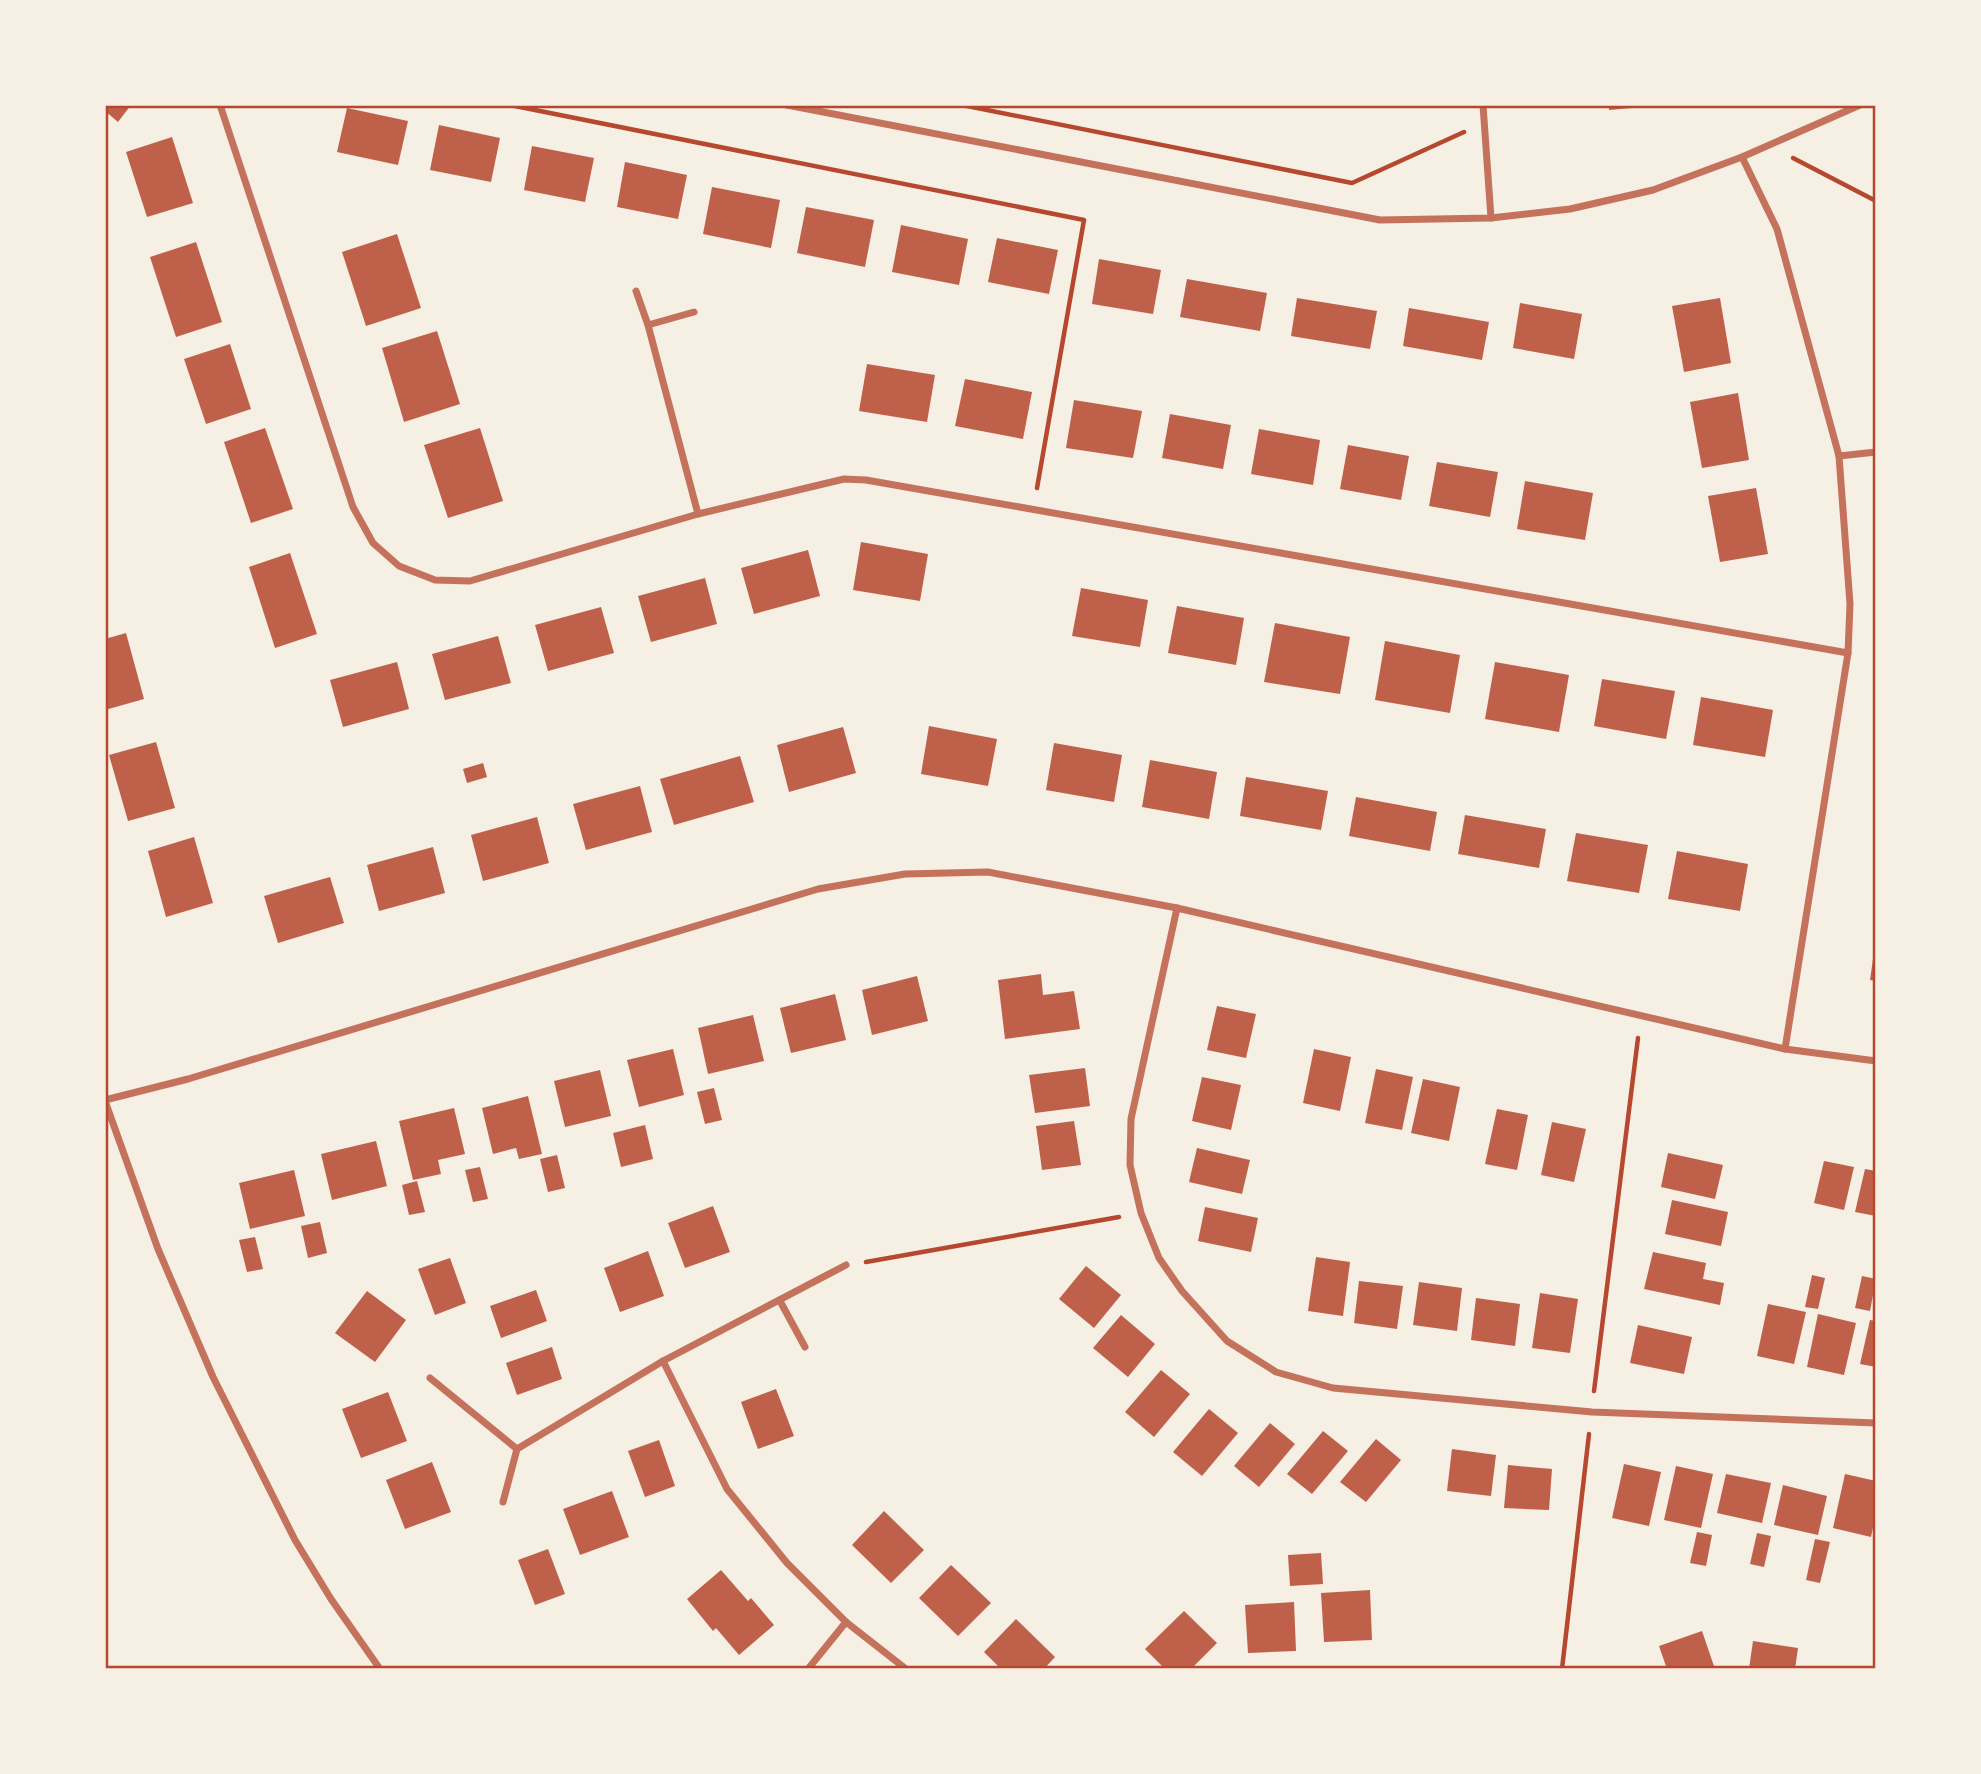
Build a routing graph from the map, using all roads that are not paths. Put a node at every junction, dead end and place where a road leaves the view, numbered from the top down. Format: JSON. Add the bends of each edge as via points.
{"nodes":[{"id":1,"x":220,"y":105,"type":"edge"},
{"id":2,"x":787,"y":105,"type":"edge"},
{"id":3,"x":1483,"y":105,"type":"edge"},
{"id":4,"x":1860,"y":105,"type":"edge"},
{"id":5,"x":1742,"y":157,"type":"junction"},
{"id":6,"x":1491,"y":218,"type":"junction"},
{"id":7,"x":636,"y":291,"type":"dead end"},
{"id":8,"x":694,"y":312,"type":"dead end"},
{"id":9,"x":648,"y":326,"type":"junction"},
{"id":10,"x":1876,"y":452,"type":"edge"},
{"id":11,"x":1839,"y":456,"type":"junction"},
{"id":12,"x":698,"y":514,"type":"junction"},
{"id":13,"x":1848,"y":653,"type":"junction"},
{"id":14,"x":1177,"y":908,"type":"junction"},
{"id":15,"x":1785,"y":1049,"type":"junction"},
{"id":16,"x":1876,"y":1061,"type":"edge"},
{"id":17,"x":105,"y":1101,"type":"edge"},
{"id":18,"x":846,"y":1265,"type":"road end"},
{"id":19,"x":780,"y":1301,"type":"junction"},
{"id":20,"x":805,"y":1347,"type":"dead end"},
{"id":21,"x":663,"y":1361,"type":"junction"},
{"id":22,"x":430,"y":1378,"type":"dead end"},
{"id":23,"x":1876,"y":1423,"type":"edge"},
{"id":24,"x":517,"y":1449,"type":"junction"},
{"id":25,"x":503,"y":1502,"type":"dead end"},
{"id":26,"x":846,"y":1622,"type":"junction"},
{"id":27,"x":380,"y":1669,"type":"edge"},
{"id":28,"x":808,"y":1669,"type":"edge"},
{"id":29,"x":906,"y":1669,"type":"edge"}],
"edges":[{"from":1,"to":12,"type":"street","via":[[353,508],[373,542],[399,566],[435,580],[470,581]]},
{"from":2,"to":6,"type":"street","via":[[1380,220]]},
{"from":3,"to":6,"type":"street"},
{"from":4,"to":5,"type":"street"},
{"from":5,"to":6,"type":"street","via":[[1653,190],[1570,209]]},
{"from":5,"to":11,"type":"street","via":[[1777,229]]},
{"from":7,"to":9,"type":"street"},
{"from":8,"to":9,"type":"street"},
{"from":9,"to":12,"type":"street"},
{"from":10,"to":11,"type":"street"},
{"from":11,"to":13,"type":"street","via":[[1850,604]]},
{"from":12,"to":13,"type":"street","via":[[844,479],[866,480]]},
{"from":13,"to":15,"type":"street"},
{"from":14,"to":15,"type":"street"},
{"from":14,"to":17,"type":"street","via":[[988,872],[905,874],[818,889]]},
{"from":14,"to":23,"type":"street","via":[[1131,1119],[1130,1165],[1141,1213],[1159,1258],[1227,1340],[1276,1372],[1333,1388],[1592,1412]]},
{"from":15,"to":16,"type":"street"},
{"from":17,"to":27,"type":"street","via":[[158,1249],[213,1377],[295,1539]]},
{"from":18,"to":19,"type":"street"},
{"from":19,"to":20,"type":"street"},
{"from":19,"to":21,"type":"street"},
{"from":21,"to":24,"type":"street"},
{"from":21,"to":26,"type":"street","via":[[727,1489],[787,1563]]},
{"from":22,"to":24,"type":"street"},
{"from":24,"to":25,"type":"street"},
{"from":26,"to":28,"type":"street"},
{"from":26,"to":29,"type":"street"}]}
